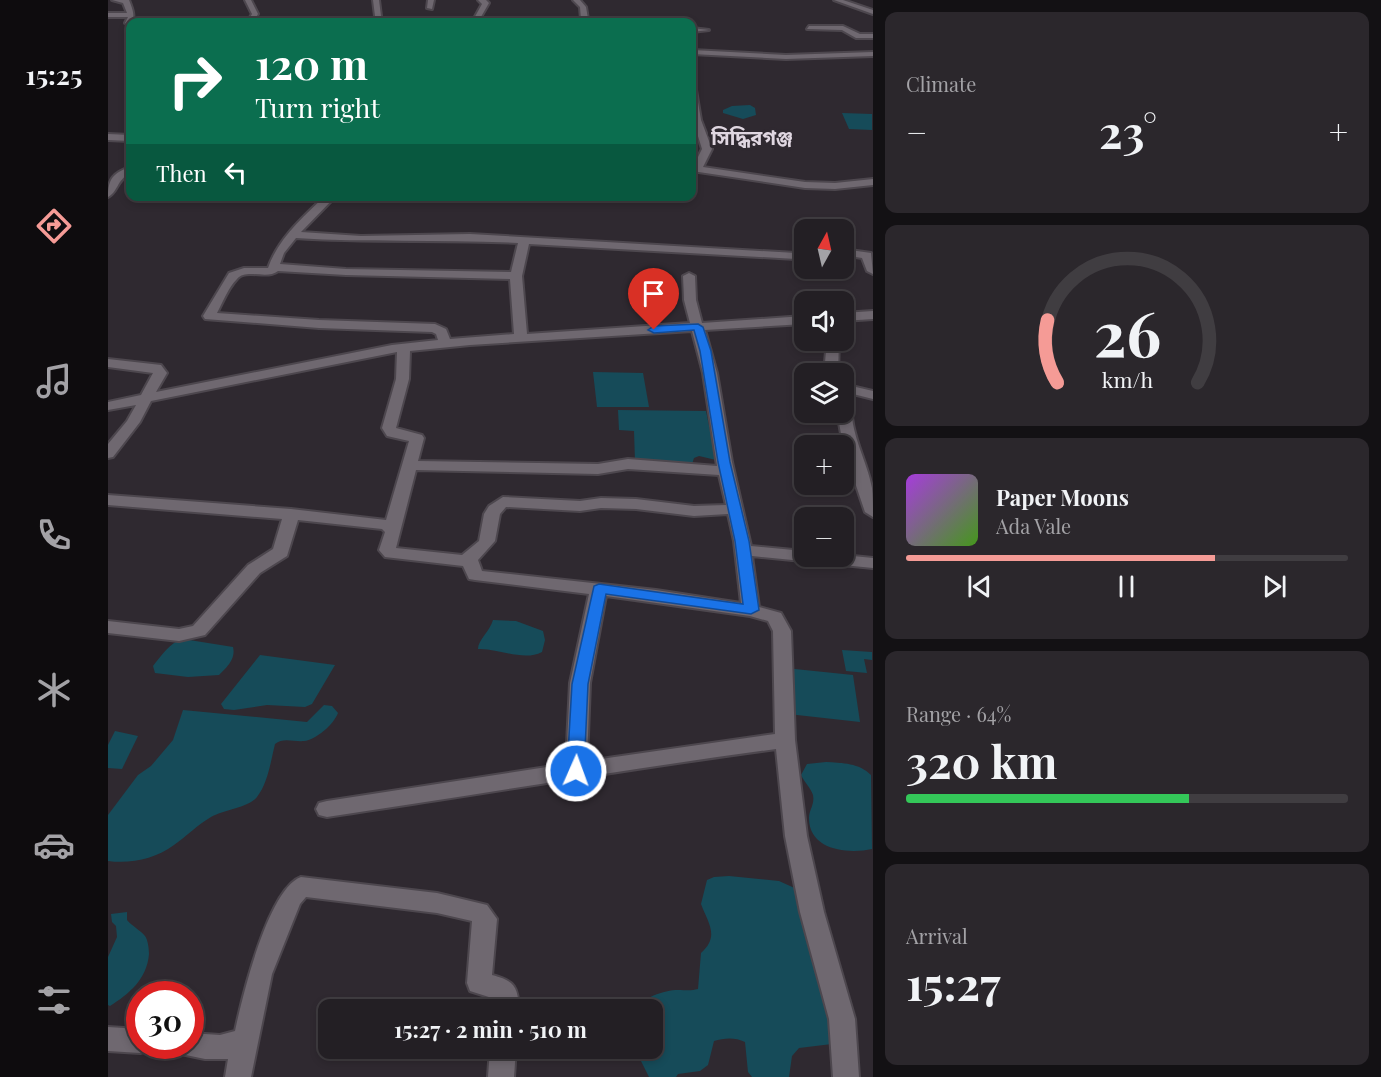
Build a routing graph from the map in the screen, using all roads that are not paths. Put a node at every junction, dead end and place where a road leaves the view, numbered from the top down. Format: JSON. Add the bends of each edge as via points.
{"nodes":[{"id":1,"x":115,"y":0,"type":"edge"},
{"id":2,"x":248,"y":0,"type":"edge"},
{"id":3,"x":376,"y":0,"type":"edge"},
{"id":4,"x":481,"y":0,"type":"edge"},
{"id":5,"x":576,"y":0,"type":"edge"},
{"id":6,"x":837,"y":0,"type":"edge"},
{"id":7,"x":108,"y":1,"type":"edge"},
{"id":8,"x":873,"y":12,"type":"edge"},
{"id":9,"x":108,"y":15,"type":"edge"},
{"id":10,"x":131,"y":15,"type":"joint"},
{"id":11,"x":252,"y":18,"type":"edge"},
{"id":12,"x":377,"y":18,"type":"edge"},
{"id":13,"x":477,"y":18,"type":"edge"},
{"id":14,"x":583,"y":18,"type":"edge"},
{"id":15,"x":108,"y":23,"type":"edge"},
{"id":16,"x":126,"y":23,"type":"edge"},
{"id":17,"x":809,"y":28,"type":"dead end"},
{"id":18,"x":696,"y":30,"type":"edge"},
{"id":19,"x":706,"y":30,"type":"dead end"},
{"id":20,"x":873,"y":36,"type":"edge"},
{"id":21,"x":696,"y":52,"type":"edge"},
{"id":22,"x":873,"y":54,"type":"edge"},
{"id":23,"x":696,"y":115,"type":"edge"},
{"id":24,"x":108,"y":137,"type":"edge"},
{"id":25,"x":126,"y":138,"type":"edge"},
{"id":26,"x":696,"y":166,"type":"edge"},
{"id":27,"x":696,"y":168,"type":"edge"},
{"id":28,"x":126,"y":172,"type":"edge"},
{"id":29,"x":873,"y":182,"type":"edge"},
{"id":30,"x":108,"y":194,"type":"edge"},
{"id":31,"x":326,"y":201,"type":"edge"},
{"id":32,"x":295,"y":235,"type":"junction"},
{"id":33,"x":524,"y":240,"type":"junction"},
{"id":34,"x":854,"y":253,"type":"edge"},
{"id":35,"x":794,"y":256,"type":"edge"},
{"id":36,"x":275,"y":267,"type":"junction"},
{"id":37,"x":873,"y":271,"type":"edge"},
{"id":38,"x":516,"y":276,"type":"junction"},
{"id":39,"x":689,"y":276,"type":"dead end"},
{"id":40,"x":873,"y":315,"type":"edge"},
{"id":41,"x":854,"y":316,"type":"edge"},
{"id":42,"x":794,"y":321,"type":"edge"},
{"id":43,"x":698,"y":327,"type":"junction"},
{"id":44,"x":521,"y":338,"type":"junction"},
{"id":45,"x":445,"y":344,"type":"junction"},
{"id":46,"x":403,"y":348,"type":"junction"},
{"id":47,"x":108,"y":363,"type":"edge"},
{"id":48,"x":854,"y":391,"type":"edge"},
{"id":49,"x":873,"y":394,"type":"edge"},
{"id":50,"x":147,"y":398,"type":"junction"},
{"id":51,"x":108,"y":406,"type":"edge"},
{"id":52,"x":846,"y":423,"type":"edge"},
{"id":53,"x":108,"y":454,"type":"edge"},
{"id":54,"x":409,"y":465,"type":"junction"},
{"id":55,"x":726,"y":471,"type":"junction"},
{"id":56,"x":108,"y":500,"type":"edge"},
{"id":57,"x":735,"y":509,"type":"junction"},
{"id":58,"x":873,"y":512,"type":"edge"},
{"id":59,"x":291,"y":514,"type":"junction"},
{"id":60,"x":392,"y":528,"type":"junction"},
{"id":61,"x":744,"y":550,"type":"junction"},
{"id":62,"x":794,"y":555,"type":"edge"},
{"id":63,"x":466,"y":561,"type":"junction"},
{"id":64,"x":854,"y":561,"type":"edge"},
{"id":65,"x":873,"y":563,"type":"edge"},
{"id":66,"x":599,"y":589,"type":"junction"},
{"id":67,"x":751,"y":610,"type":"junction"},
{"id":68,"x":108,"y":627,"type":"edge"},
{"id":69,"x":785,"y":740,"type":"junction"},
{"id":70,"x":576,"y":771,"type":"junction"},
{"id":71,"x":327,"y":809,"type":"dead end"},
{"id":72,"x":506,"y":999,"type":"edge"},
{"id":73,"x":246,"y":1038,"type":"junction"},
{"id":74,"x":108,"y":1039,"type":"edge"},
{"id":75,"x":126,"y":1040,"type":"edge"},
{"id":76,"x":204,"y":1046,"type":"edge"},
{"id":77,"x":502,"y":1059,"type":"edge"},
{"id":78,"x":238,"y":1077,"type":"edge"},
{"id":79,"x":501,"y":1077,"type":"edge"},
{"id":80,"x":846,"y":1077,"type":"edge"}],
"edges":[{"from":1,"to":7,"type":"street"},
{"from":1,"to":10,"type":"street","via":[[126,1]]},
{"from":2,"to":11,"type":"street","via":[[255,14]]},
{"from":3,"to":12,"type":"street"},
{"from":4,"to":13,"type":"street","via":[[486,7]]},
{"from":5,"to":14,"type":"street","via":[[583,7]]},
{"from":6,"to":8,"type":"street"},
{"from":9,"to":10,"type":"street"},
{"from":15,"to":16,"type":"street"},
{"from":17,"to":20,"type":"street","via":[[843,28],[859,36]]},
{"from":18,"to":19,"type":"street"},
{"from":21,"to":22,"type":"street","via":[[786,57]]},
{"from":23,"to":26,"type":"street","via":[[707,149]]},
{"from":24,"to":25,"type":"street"},
{"from":27,"to":29,"type":"street","via":[[805,185]]},
{"from":28,"to":30,"type":"street","via":[[116,177]]},
{"from":31,"to":32,"type":"street"},
{"from":32,"to":33,"type":"street"},
{"from":32,"to":36,"type":"street","via":[[279,252]]},
{"from":33,"to":35,"type":"street"},
{"from":33,"to":38,"type":"street"},
{"from":34,"to":37,"type":"street","via":[[867,255]]},
{"from":36,"to":38,"type":"street"},
{"from":36,"to":45,"type":"street","via":[[232,275],[209,316],[435,328],[442,332]]},
{"from":38,"to":44,"type":"street"},
{"from":39,"to":43,"type":"street","via":[[690,300]]},
{"from":40,"to":41,"type":"street"},
{"from":42,"to":43,"type":"street"},
{"from":43,"to":44,"type":"street"},
{"from":43,"to":55,"type":"street","via":[[708,362]]},
{"from":44,"to":45,"type":"street"},
{"from":45,"to":46,"type":"street"},
{"from":46,"to":50,"type":"street"},
{"from":46,"to":54,"type":"street","via":[[403,382],[388,428],[417,438]]},
{"from":47,"to":50,"type":"street","via":[[159,370]]},
{"from":48,"to":49,"type":"street"},
{"from":50,"to":51,"type":"street"},
{"from":50,"to":53,"type":"street"},
{"from":52,"to":58,"type":"street"},
{"from":54,"to":55,"type":"street","via":[[512,470],[598,469],[628,464]]},
{"from":54,"to":60,"type":"street"},
{"from":55,"to":57,"type":"street"},
{"from":56,"to":59,"type":"street"},
{"from":57,"to":61,"type":"street"},
{"from":57,"to":63,"type":"street","via":[[694,511],[636,504],[503,502],[492,514],[485,544]]},
{"from":59,"to":60,"type":"street"},
{"from":59,"to":68,"type":"street","via":[[281,552],[254,569],[199,631],[179,636]]},
{"from":60,"to":63,"type":"street","via":[[387,550],[391,554]]},
{"from":61,"to":62,"type":"street"},
{"from":61,"to":67,"type":"street"},
{"from":63,"to":66,"type":"street","via":[[471,563],[475,575],[484,577]]},
{"from":64,"to":65,"type":"street"},
{"from":66,"to":67,"type":"street"},
{"from":66,"to":70,"type":"street","via":[[580,684]]},
{"from":67,"to":69,"type":"street","via":[[775,617],[782,631]]},
{"from":69,"to":70,"type":"street"},
{"from":69,"to":80,"type":"street","via":[[796,836],[812,912],[842,1019]]},
{"from":70,"to":71,"type":"street"},
{"from":72,"to":73,"type":"street","via":[[499,988],[478,982],[485,919],[480,912],[300,887],[291,898],[260,974]]},
{"from":73,"to":76,"type":"street","via":[[239,1046]]},
{"from":73,"to":78,"type":"street"},
{"from":74,"to":75,"type":"street"},
{"from":77,"to":79,"type":"street"}]}
